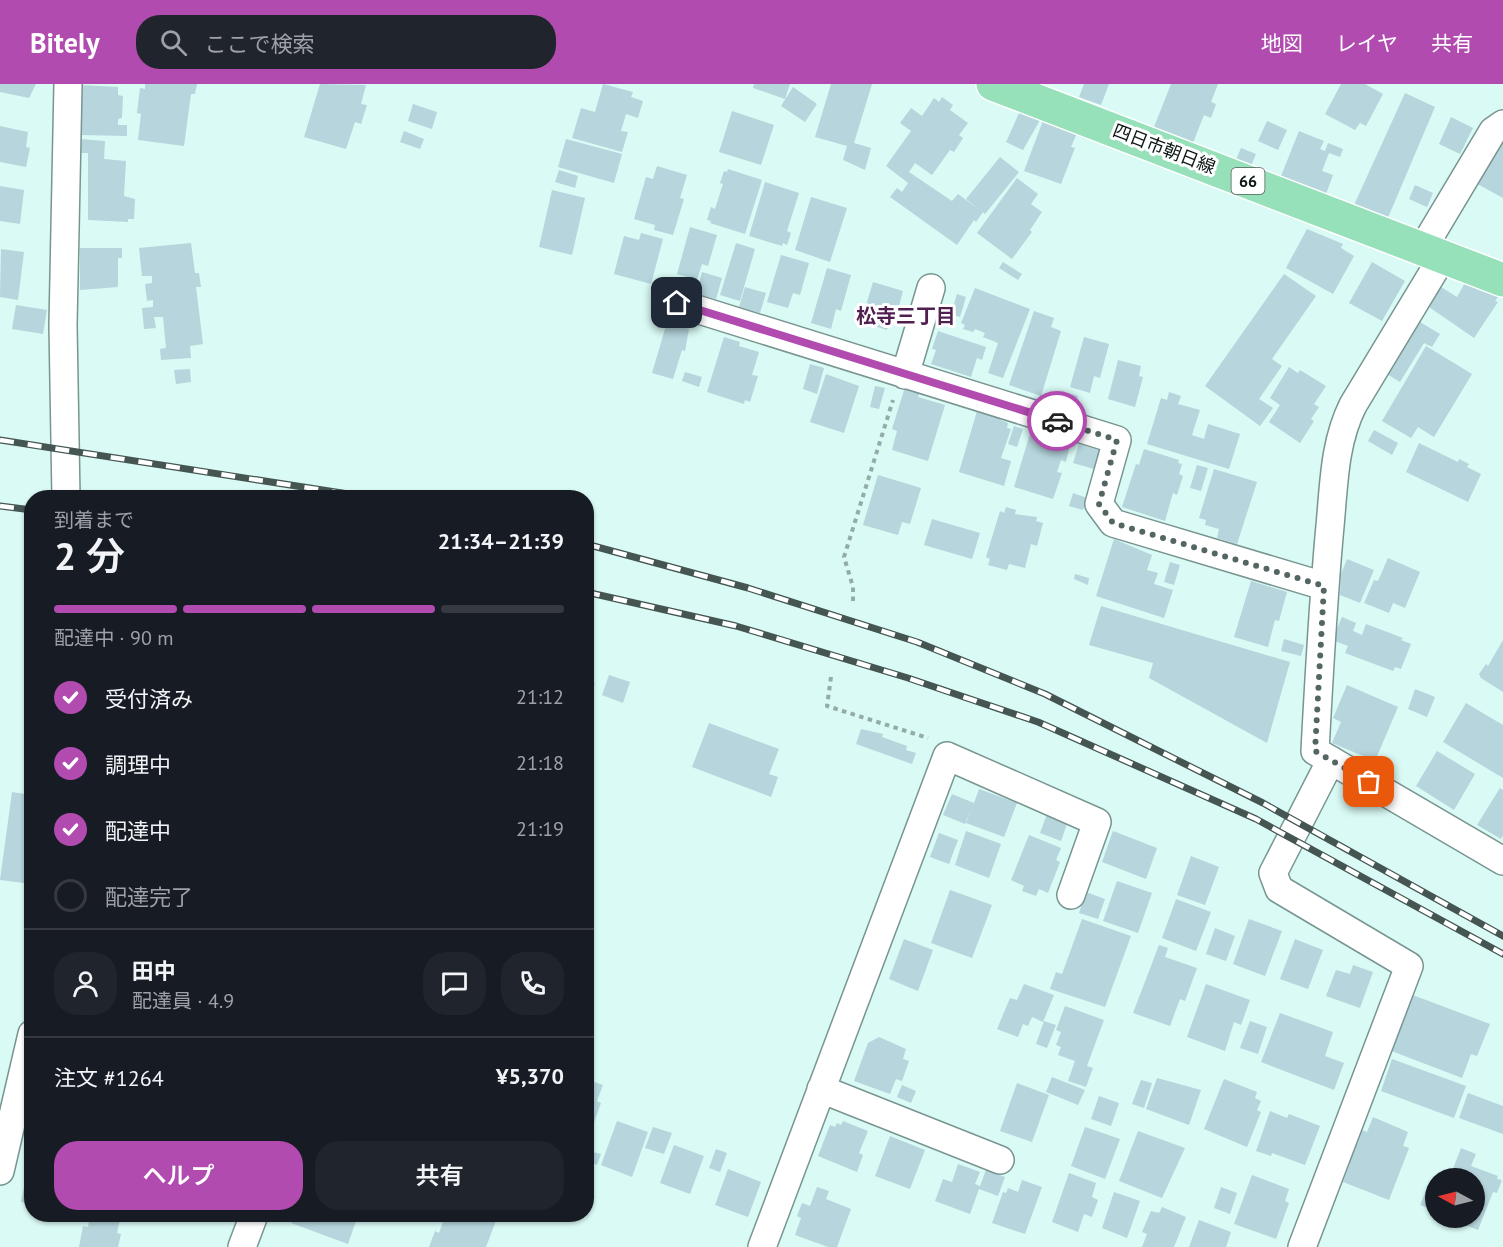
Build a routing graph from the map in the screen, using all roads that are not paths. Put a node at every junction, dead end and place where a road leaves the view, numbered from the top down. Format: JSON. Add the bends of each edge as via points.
{"nodes":[{"id":1,"x":68,"y":84,"type":"edge"},
{"id":2,"x":993,"y":84,"type":"edge"},
{"id":3,"x":1503,"y":124,"type":"edge"},
{"id":4,"x":1433,"y":252,"type":"junction"},
{"id":5,"x":1503,"y":280,"type":"edge"},
{"id":6,"x":931,"y":288,"type":"dead end"},
{"id":7,"x":677,"y":303,"type":"dead end"},
{"id":8,"x":903,"y":374,"type":"junction"},
{"id":9,"x":66,"y":490,"type":"edge"},
{"id":10,"x":1324,"y":586,"type":"junction"},
{"id":11,"x":1331,"y":760,"type":"junction"},
{"id":12,"x":1503,"y":861,"type":"edge"},
{"id":13,"x":1071,"y":895,"type":"dead end"},
{"id":14,"x":24,"y":1068,"type":"edge"},
{"id":15,"x":821,"y":1089,"type":"junction"},
{"id":16,"x":1000,"y":1160,"type":"dead end"},
{"id":17,"x":0,"y":1171,"type":"edge"},
{"id":18,"x":251,"y":1222,"type":"edge"},
{"id":19,"x":242,"y":1247,"type":"edge"},
{"id":20,"x":762,"y":1247,"type":"edge"},
{"id":21,"x":1302,"y":1247,"type":"edge"}],
"edges":[{"from":1,"to":9,"type":"street","via":[[63,325]]},
{"from":2,"to":4,"type":"main road","name":"四日市朝日線","number":"66"},
{"from":3,"to":4,"type":"street","via":[[1493,130]]},
{"from":4,"to":5,"type":"main road","name":"四日市朝日線","number":"66"},
{"from":4,"to":10,"type":"street","via":[[1343,424],[1337,447]]},
{"from":6,"to":8,"type":"street"},
{"from":7,"to":8,"type":"street"},
{"from":8,"to":10,"type":"street","via":[[1117,440],[1099,504],[1113,523]]},
{"from":10,"to":11,"type":"street","via":[[1315,751]]},
{"from":11,"to":12,"type":"street"},
{"from":11,"to":21,"type":"street","via":[[1273,873],[1279,889],[1409,966]]},
{"from":13,"to":15,"type":"street","via":[[1097,822],[946,756]]},
{"from":14,"to":17,"type":"street"},
{"from":15,"to":16,"type":"street"},
{"from":15,"to":20,"type":"street"},
{"from":18,"to":19,"type":"street"}]}
